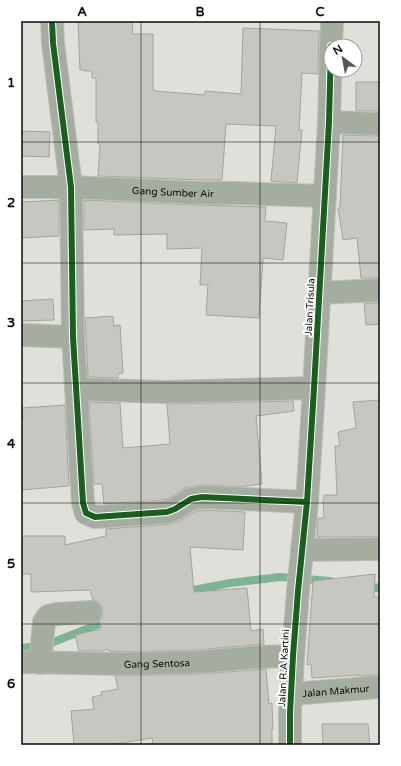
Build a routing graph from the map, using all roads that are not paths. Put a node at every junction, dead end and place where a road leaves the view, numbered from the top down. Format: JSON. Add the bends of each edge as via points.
{"nodes":[{"id":1,"x":52,"y":21,"type":"edge"},
{"id":2,"x":332,"y":21,"type":"edge"},
{"id":3,"x":331,"y":38,"type":"edge"},
{"id":4,"x":330,"y":78,"type":"edge"},
{"id":5,"x":329,"y":122,"type":"junction"},
{"id":6,"x":380,"y":124,"type":"edge"},
{"id":7,"x":21,"y":187,"type":"edge"},
{"id":8,"x":71,"y":187,"type":"junction"},
{"id":9,"x":325,"y":196,"type":"junction"},
{"id":10,"x":380,"y":290,"type":"edge"},
{"id":11,"x":320,"y":293,"type":"junction"},
{"id":12,"x":21,"y":335,"type":"edge"},
{"id":13,"x":73,"y":337,"type":"junction"},
{"id":14,"x":76,"y":388,"type":"junction"},
{"id":15,"x":314,"y":388,"type":"junction"},
{"id":16,"x":307,"y":502,"type":"junction"},
{"id":17,"x":380,"y":549,"type":"edge"},
{"id":18,"x":301,"y":559,"type":"junction"},
{"id":19,"x":91,"y":612,"type":"dead end"},
{"id":20,"x":293,"y":656,"type":"junction"},
{"id":21,"x":30,"y":663,"type":"edge"},
{"id":22,"x":380,"y":688,"type":"edge"},
{"id":23,"x":291,"y":694,"type":"junction"},
{"id":24,"x":290,"y":745,"type":"edge"}],
"edges":[{"from":1,"to":8,"type":"street"},
{"from":2,"to":3,"type":"street","name":"Jalan Trisula"},
{"from":4,"to":5,"type":"street","name":"Jalan Trisula"},
{"from":5,"to":6,"type":"street"},
{"from":5,"to":9,"type":"street","name":"Jalan Trisula"},
{"from":7,"to":8,"type":"street","name":"Gang Sumber Air"},
{"from":8,"to":9,"type":"street","name":"Gang Sumber Air"},
{"from":8,"to":13,"type":"street"},
{"from":9,"to":11,"type":"street","name":"Jalan Trisula"},
{"from":10,"to":11,"type":"street"},
{"from":11,"to":15,"type":"street","name":"Jalan Trisula"},
{"from":12,"to":13,"type":"street"},
{"from":13,"to":14,"type":"street"},
{"from":14,"to":15,"type":"street","via":[[164,392]]},
{"from":14,"to":16,"type":"street","via":[[83,503],[86,513],[95,517],[168,512],[191,499],[202,497]]},
{"from":15,"to":16,"type":"street","name":"Jalan Trisula"},
{"from":16,"to":18,"type":"street","name":"Jalan Trisula"},
{"from":17,"to":18,"type":"street"},
{"from":18,"to":20,"type":"street","name":"Jalan R.A Kartini"},
{"from":19,"to":21,"type":"street","via":[[48,616]]},
{"from":20,"to":21,"type":"street","name":"Gang Sentosa","via":[[199,662]]},
{"from":20,"to":23,"type":"street","name":"Jalan R.A Kartini"},
{"from":22,"to":23,"type":"street","name":"Jalan Makmur"},
{"from":23,"to":24,"type":"street","name":"Jalan R.A Kartini"}]}
